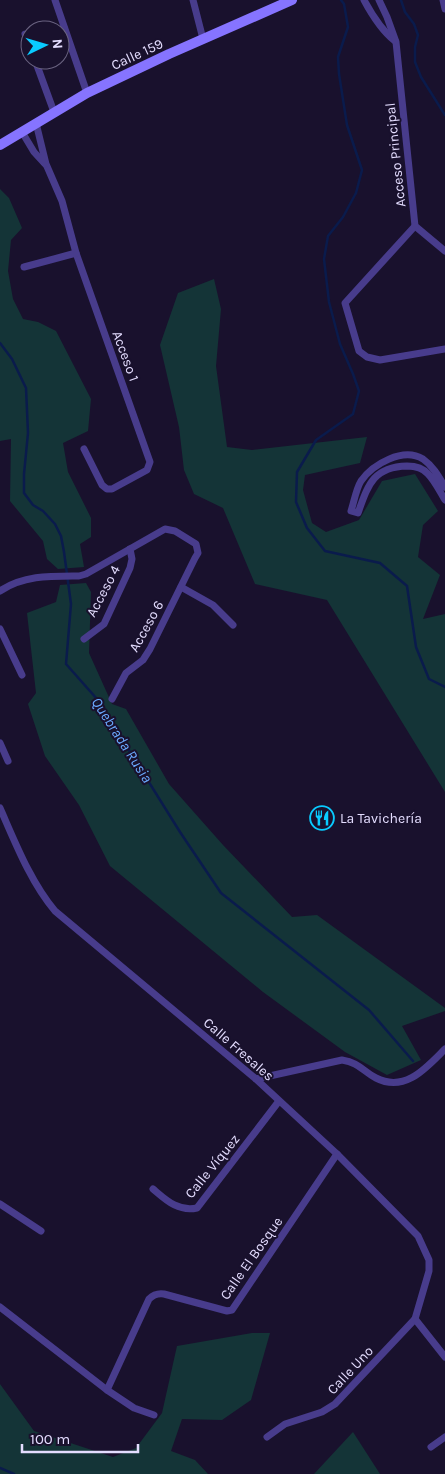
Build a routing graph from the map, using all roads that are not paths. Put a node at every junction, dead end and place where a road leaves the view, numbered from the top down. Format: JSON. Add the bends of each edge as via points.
{"nodes":[{"id":1,"x":55,"y":0,"type":"edge"},
{"id":2,"x":193,"y":0,"type":"edge"},
{"id":3,"x":292,"y":0,"type":"edge"},
{"id":4,"x":364,"y":0,"type":"edge"},
{"id":5,"x":379,"y":0,"type":"edge"},
{"id":6,"x":443,"y":0,"type":"edge"},
{"id":7,"x":445,"y":9,"type":"edge"},
{"id":8,"x":203,"y":39,"type":"junction"},
{"id":9,"x":396,"y":42,"type":"junction"},
{"id":10,"x":39,"y":70,"type":"edge"},
{"id":11,"x":87,"y":93,"type":"junction"},
{"id":12,"x":54,"y":112,"type":"junction"},
{"id":13,"x":36,"y":123,"type":"junction"},
{"id":14,"x":22,"y":132,"type":"junction"},
{"id":15,"x":1,"y":142,"type":"edge"},
{"id":16,"x":46,"y":164,"type":"junction"},
{"id":17,"x":415,"y":226,"type":"junction"},
{"id":18,"x":445,"y":250,"type":"edge"},
{"id":19,"x":76,"y":253,"type":"junction"},
{"id":20,"x":24,"y":268,"type":"dead end"},
{"id":21,"x":445,"y":349,"type":"edge"},
{"id":22,"x":84,"y":448,"type":"dead end"},
{"id":23,"x":445,"y":487,"type":"edge"},
{"id":24,"x":445,"y":500,"type":"edge"},
{"id":25,"x":130,"y":549,"type":"junction"},
{"id":26,"x":181,"y":587,"type":"junction"},
{"id":27,"x":0,"y":591,"type":"edge"},
{"id":28,"x":233,"y":625,"type":"dead end"},
{"id":29,"x":0,"y":629,"type":"edge"},
{"id":30,"x":84,"y":639,"type":"dead end"},
{"id":31,"x":22,"y":676,"type":"dead end"},
{"id":32,"x":112,"y":699,"type":"dead end"},
{"id":33,"x":0,"y":743,"type":"edge"},
{"id":34,"x":8,"y":761,"type":"dead end"},
{"id":35,"x":0,"y":808,"type":"edge"},
{"id":36,"x":445,"y":1049,"type":"edge"},
{"id":37,"x":256,"y":1079,"type":"junction"},
{"id":38,"x":279,"y":1101,"type":"junction"},
{"id":39,"x":338,"y":1154,"type":"junction"},
{"id":40,"x":153,"y":1189,"type":"dead end"},
{"id":41,"x":0,"y":1204,"type":"edge"},
{"id":42,"x":40,"y":1231,"type":"dead end"},
{"id":43,"x":0,"y":1307,"type":"edge"},
{"id":44,"x":415,"y":1319,"type":"junction"},
{"id":45,"x":445,"y":1357,"type":"edge"},
{"id":46,"x":107,"y":1390,"type":"junction"},
{"id":47,"x":154,"y":1415,"type":"dead end"},
{"id":48,"x":268,"y":1437,"type":"dead end"},
{"id":49,"x":445,"y":1437,"type":"edge"},
{"id":50,"x":431,"y":1447,"type":"dead end"}],
"edges":[{"from":1,"to":11,"type":"street"},
{"from":2,"to":8,"type":"street"},
{"from":3,"to":8,"type":"street","name":"Calle 159"},
{"from":4,"to":9,"type":"street","via":[[368,10]]},
{"from":5,"to":9,"type":"street","name":"Acceso Principal"},
{"from":6,"to":7,"type":"street"},
{"from":8,"to":11,"type":"street","name":"Calle 159"},
{"from":9,"to":17,"type":"street","name":"Acceso Principal"},
{"from":10,"to":12,"type":"street"},
{"from":11,"to":12,"type":"street","name":"Calle 159"},
{"from":12,"to":13,"type":"street","name":"Calle 159"},
{"from":13,"to":14,"type":"street","name":"Calle 159"},
{"from":13,"to":16,"type":"street","name":"Acceso 1"},
{"from":14,"to":15,"type":"street","name":"Calle 159"},
{"from":14,"to":16,"type":"street","name":"Acceso 1"},
{"from":16,"to":19,"type":"street","name":"Acceso 1","via":[[62,201]]},
{"from":17,"to":18,"type":"street"},
{"from":17,"to":21,"type":"street","via":[[345,303],[358,351],[367,357],[380,360]]},
{"from":19,"to":20,"type":"street"},
{"from":19,"to":22,"type":"street","name":"Acceso 1","via":[[150,462],[147,470],[107,489]]},
{"from":23,"to":24,"type":"street","via":[[424,460],[411,456],[396,458],[380,464],[361,481],[351,511],[358,512],[368,486],[382,471],[397,466],[424,469]]},
{"from":25,"to":26,"type":"street","via":[[165,529],[190,539],[196,544],[198,553]]},
{"from":25,"to":27,"type":"street","via":[[86,574],[38,577]]},
{"from":25,"to":30,"type":"street","name":"Acceso 4","via":[[130,568],[104,624]]},
{"from":26,"to":28,"type":"street","via":[[213,605]]},
{"from":26,"to":32,"type":"street","name":"Acceso 6","via":[[150,649],[143,660],[126,673]]},
{"from":29,"to":31,"type":"street"},
{"from":33,"to":34,"type":"street"},
{"from":35,"to":37,"type":"street","name":"Calle Fresales","via":[[38,887],[56,911]]},
{"from":36,"to":37,"type":"street","via":[[424,1071],[400,1082],[376,1078],[353,1062],[342,1060]]},
{"from":37,"to":38,"type":"street","name":"Calle Fresales"},
{"from":38,"to":39,"type":"street","name":"Calle Fresales"},
{"from":38,"to":40,"type":"street","name":"Calle Víquez","via":[[197,1208],[179,1208]]},
{"from":39,"to":44,"type":"street","name":"Calle Fresales","via":[[418,1236],[426,1249],[429,1270]]},
{"from":39,"to":46,"type":"street","name":"Calle El Bosque","via":[[232,1310],[164,1294],[149,1299]]},
{"from":41,"to":42,"type":"street"},
{"from":43,"to":46,"type":"street"},
{"from":44,"to":45,"type":"street"},
{"from":44,"to":48,"type":"street","name":"Calle Uno","via":[[335,1404],[322,1412],[285,1424]]},
{"from":46,"to":47,"type":"street","via":[[134,1408]]},
{"from":49,"to":50,"type":"street"}]}
